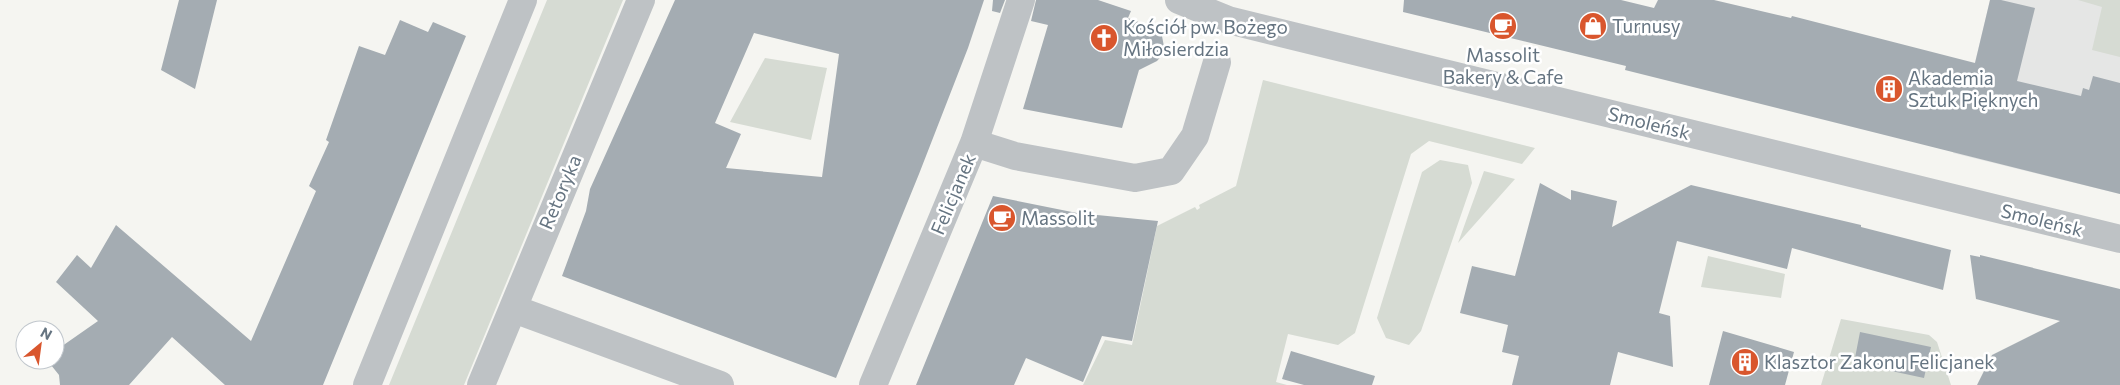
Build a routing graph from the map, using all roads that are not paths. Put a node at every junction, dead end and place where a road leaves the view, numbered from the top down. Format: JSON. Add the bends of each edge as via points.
{"nodes":[{"id":1,"x":523,"y":0,"type":"edge"},
{"id":2,"x":641,"y":0,"type":"edge"},
{"id":3,"x":1021,"y":0,"type":"edge"},
{"id":4,"x":1179,"y":0,"type":"edge"},
{"id":5,"x":1217,"y":62,"type":"dead end"},
{"id":6,"x":974,"y":143,"type":"junction"},
{"id":7,"x":2120,"y":239,"type":"edge"},
{"id":8,"x":514,"y":309,"type":"junction"},
{"id":9,"x":367,"y":385,"type":"edge"},
{"id":10,"x":481,"y":385,"type":"edge"},
{"id":11,"x":720,"y":385,"type":"edge"},
{"id":12,"x":873,"y":385,"type":"edge"}],
"edges":[{"from":1,"to":9,"type":"street"},
{"from":2,"to":8,"type":"street","name":"Retoryka"},
{"from":3,"to":6,"type":"street","name":"Felicjanek"},
{"from":4,"to":7,"type":"street","name":"Smoleńsk","via":[[1228,20]]},
{"from":5,"to":6,"type":"street","via":[[1195,136],[1171,171],[1136,178],[1015,156]]},
{"from":6,"to":12,"type":"street","name":"Felicjanek"},
{"from":8,"to":10,"type":"street","name":"Retoryka"},
{"from":8,"to":11,"type":"street"}]}
